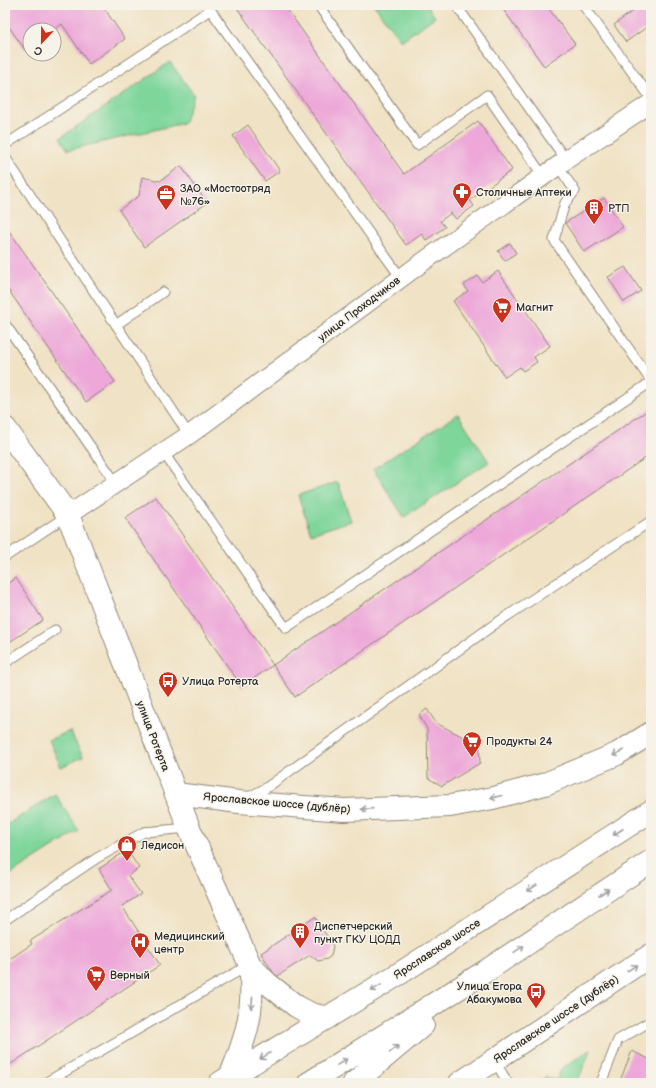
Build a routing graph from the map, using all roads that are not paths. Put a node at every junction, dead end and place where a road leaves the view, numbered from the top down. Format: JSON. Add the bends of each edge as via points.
{"nodes":[{"id":1,"x":318,"y":5,"type":"edge"},
{"id":2,"x":456,"y":5,"type":"edge"},
{"id":3,"x":583,"y":5,"type":"edge"},
{"id":4,"x":208,"y":7,"type":"edge"},
{"id":5,"x":651,"y":98,"type":"edge"},
{"id":6,"x":651,"y":103,"type":"edge"},
{"id":7,"x":5,"y":145,"type":"edge"},
{"id":8,"x":5,"y":157,"type":"edge"},
{"id":9,"x":562,"y":163,"type":"junction"},
{"id":10,"x":543,"y":176,"type":"junction"},
{"id":11,"x":401,"y":278,"type":"junction"},
{"id":12,"x":163,"y":292,"type":"dead end"},
{"id":13,"x":5,"y":324,"type":"edge"},
{"id":14,"x":116,"y":325,"type":"junction"},
{"id":15,"x":651,"y":382,"type":"edge"},
{"id":16,"x":5,"y":428,"type":"edge"},
{"id":17,"x":189,"y":435,"type":"junction"},
{"id":18,"x":163,"y":452,"type":"junction"},
{"id":19,"x":116,"y":483,"type":"junction"},
{"id":20,"x":68,"y":515,"type":"junction"},
{"id":21,"x":651,"y":521,"type":"edge"},
{"id":22,"x":5,"y":557,"type":"edge"},
{"id":23,"x":55,"y":630,"type":"dead end"},
{"id":24,"x":5,"y":663,"type":"edge"},
{"id":25,"x":651,"y":733,"type":"edge"},
{"id":26,"x":176,"y":794,"type":"junction"},
{"id":27,"x":239,"y":802,"type":"junction"},
{"id":28,"x":651,"y":811,"type":"edge"},
{"id":29,"x":189,"y":828,"type":"junction"},
{"id":30,"x":651,"y":861,"type":"edge"},
{"id":31,"x":5,"y":920,"type":"edge"},
{"id":32,"x":651,"y":955,"type":"edge"},
{"id":33,"x":250,"y":965,"type":"junction"},
{"id":34,"x":486,"y":971,"type":"junction"},
{"id":35,"x":327,"y":1018,"type":"junction"},
{"id":36,"x":651,"y":1021,"type":"edge"},
{"id":37,"x":494,"y":1060,"type":"junction"},
{"id":38,"x":222,"y":1081,"type":"edge"},
{"id":39,"x":45,"y":1083,"type":"edge"},
{"id":40,"x":310,"y":1083,"type":"edge"},
{"id":41,"x":354,"y":1083,"type":"edge"},
{"id":42,"x":460,"y":1083,"type":"edge"},
{"id":43,"x":508,"y":1083,"type":"edge"},
{"id":44,"x":601,"y":1083,"type":"edge"}],
"edges":[{"from":1,"to":10,"type":"lane","via":[[417,145],[487,95]]},
{"from":2,"to":9,"type":"lane"},
{"from":3,"to":5,"type":"lane"},
{"from":4,"to":7,"type":"lane"},
{"from":4,"to":11,"type":"lane"},
{"from":6,"to":9,"type":"street","name":"улица Проходчиков"},
{"from":8,"to":14,"type":"lane"},
{"from":9,"to":10,"type":"street","name":"улица Проходчиков"},
{"from":9,"to":15,"type":"lane","via":[[575,191],[565,203],[554,240]]},
{"from":10,"to":11,"type":"street","name":"улица Проходчиков"},
{"from":11,"to":17,"type":"street","name":"улица Проходчиков"},
{"from":12,"to":14,"type":"lane"},
{"from":13,"to":19,"type":"lane"},
{"from":14,"to":17,"type":"lane"},
{"from":15,"to":18,"type":"lane","via":[[286,628]]},
{"from":16,"to":20,"type":"street","name":"улица Ротерта"},
{"from":17,"to":18,"type":"street","name":"улица Проходчиков"},
{"from":18,"to":19,"type":"street","name":"улица Проходчиков"},
{"from":19,"to":20,"type":"street","name":"улица Проходчиков"},
{"from":20,"to":22,"type":"lane"},
{"from":20,"to":26,"type":"street","name":"улица Ротерта"},
{"from":21,"to":27,"type":"lane","via":[[492,626],[266,788]]},
{"from":23,"to":24,"type":"lane"},
{"from":25,"to":27,"type":"street","name":"Ярославское шоссе (дублёр)","one_way":true,"via":[[617,754],[545,784],[450,806],[344,810]]},
{"from":26,"to":27,"type":"street","name":"Ярославское шоссе (дублёр)"},
{"from":26,"to":29,"type":"street","name":"улица Ротерта"},
{"from":28,"to":35,"type":"street","name":"Ярославское шоссе","one_way":true},
{"from":29,"to":31,"type":"lane","via":[[144,832],[97,858]]},
{"from":29,"to":33,"type":"street","name":"улица Ротерта"},
{"from":34,"to":30,"type":"street","one_way":true},
{"from":37,"to":32,"type":"street","name":"Ярославское шоссе (дублёр)","one_way":true},
{"from":33,"to":35,"type":"street","name":"улица Ротерта","via":[[267,983],[296,1006],[311,1014]]},
{"from":33,"to":38,"type":"street","one_way":true,"via":[[253,991],[251,1014],[240,1052]]},
{"from":33,"to":39,"type":"lane"},
{"from":40,"to":34,"type":"street","one_way":true},
{"from":41,"to":34,"type":"street","one_way":true},
{"from":35,"to":38,"type":"street","name":"Ярославское шоссе","one_way":true},
{"from":36,"to":44,"type":"lane","via":[[618,1040]]},
{"from":37,"to":42,"type":"street","name":"Ярославское шоссе (дублёр)"},
{"from":37,"to":43,"type":"lane"}]}
